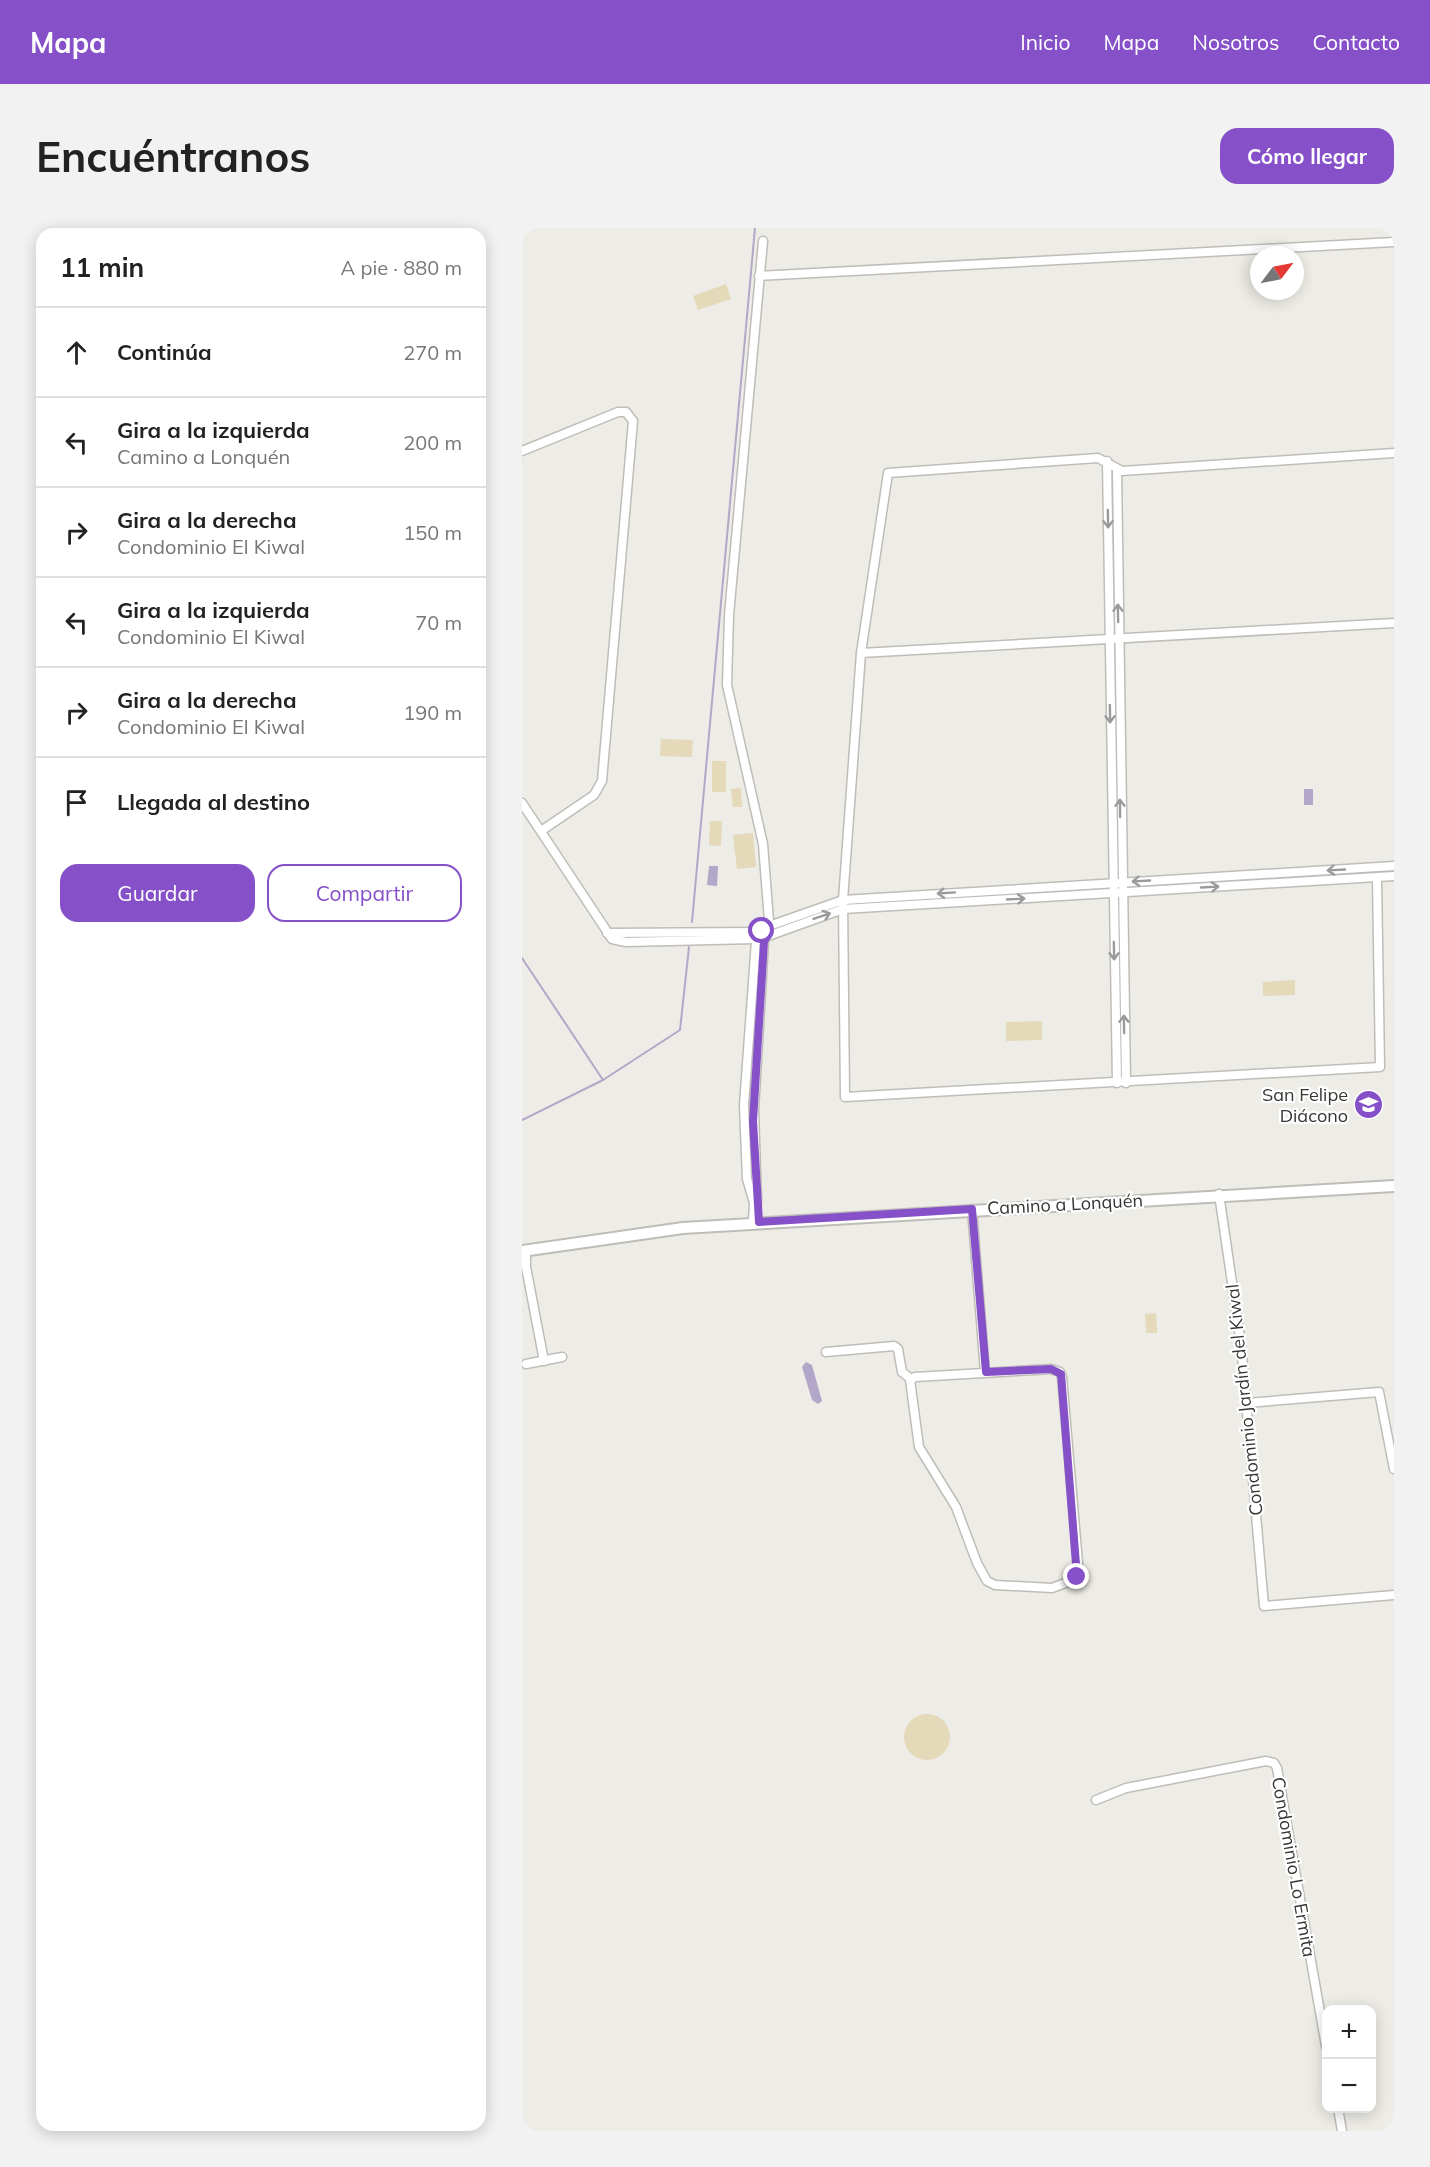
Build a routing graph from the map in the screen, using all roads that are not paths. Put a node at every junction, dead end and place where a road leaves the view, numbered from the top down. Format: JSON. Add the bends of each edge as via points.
{"nodes":[{"id":1,"x":763,"y":241,"type":"dead end"},
{"id":2,"x":1394,"y":242,"type":"edge"},
{"id":3,"x":759,"y":276,"type":"junction"},
{"id":4,"x":522,"y":451,"type":"edge"},
{"id":5,"x":1394,"y":453,"type":"edge"},
{"id":6,"x":1107,"y":461,"type":"junction"},
{"id":7,"x":1117,"y":470,"type":"junction"},
{"id":8,"x":1394,"y":623,"type":"edge"},
{"id":9,"x":1114,"y":640,"type":"junction"},
{"id":10,"x":861,"y":653,"type":"junction"},
{"id":11,"x":522,"y":803,"type":"edge"},
{"id":12,"x":541,"y":831,"type":"junction"},
{"id":13,"x":1394,"y":866,"type":"edge"},
{"id":14,"x":1394,"y":876,"type":"edge"},
{"id":15,"x":1377,"y":878,"type":"junction"},
{"id":16,"x":1117,"y":883,"type":"junction"},
{"id":17,"x":1117,"y":893,"type":"junction"},
{"id":18,"x":843,"y":904,"type":"junction"},
{"id":19,"x":763,"y":935,"type":"junction"},
{"id":20,"x":1121,"y":1083,"type":"junction"},
{"id":21,"x":1394,"y":1186,"type":"edge"},
{"id":22,"x":1219,"y":1194,"type":"junction"},
{"id":23,"x":972,"y":1209,"type":"junction"},
{"id":24,"x":756,"y":1223,"type":"junction"},
{"id":25,"x":523,"y":1247,"type":"edge"},
{"id":26,"x":826,"y":1352,"type":"dead end"},
{"id":27,"x":562,"y":1357,"type":"dead end"},
{"id":28,"x":544,"y":1361,"type":"junction"},
{"id":29,"x":525,"y":1364,"type":"dead end"},
{"id":30,"x":986,"y":1372,"type":"junction"},
{"id":31,"x":911,"y":1379,"type":"junction"},
{"id":32,"x":1247,"y":1403,"type":"junction"},
{"id":33,"x":1394,"y":1469,"type":"edge"},
{"id":34,"x":1394,"y":1595,"type":"edge"},
{"id":35,"x":1096,"y":1800,"type":"dead end"},
{"id":36,"x":1322,"y":2023,"type":"edge"},
{"id":37,"x":1339,"y":2113,"type":"edge"},
{"id":38,"x":1342,"y":2131,"type":"edge"}],
"edges":[{"from":1,"to":3,"type":"street"},
{"from":2,"to":3,"type":"street"},
{"from":3,"to":19,"type":"street","via":[[727,667],[731,707],[763,844]]},
{"from":4,"to":12,"type":"street","via":[[618,412],[626,412],[633,421],[602,781],[594,795]]},
{"from":5,"to":7,"type":"street"},
{"from":6,"to":7,"type":"street"},
{"from":6,"to":9,"type":"street","one_way":true},
{"from":6,"to":10,"type":"street","via":[[1087,459],[888,473]]},
{"from":9,"to":7,"type":"street","one_way":true},
{"from":8,"to":9,"type":"street"},
{"from":9,"to":10,"type":"street"},
{"from":9,"to":16,"type":"street"},
{"from":10,"to":18,"type":"street"},
{"from":11,"to":12,"type":"street"},
{"from":12,"to":19,"type":"street","via":[[616,942]]},
{"from":13,"to":16,"type":"street","one_way":true},
{"from":14,"to":15,"type":"street"},
{"from":17,"to":15,"type":"street","one_way":true},
{"from":15,"to":20,"type":"street","via":[[1380,1067]]},
{"from":16,"to":17,"type":"street"},
{"from":16,"to":18,"type":"street","one_way":true},
{"from":18,"to":17,"type":"street","one_way":true},
{"from":17,"to":20,"type":"street"},
{"from":18,"to":19,"type":"street"},
{"from":18,"to":20,"type":"street","via":[[846,1097]]},
{"from":19,"to":24,"type":"street","via":[[753,1121]]},
{"from":21,"to":22,"type":"main road","name":"Camino a Lonquén"},
{"from":22,"to":23,"type":"main road","name":"Camino a Lonquén"},
{"from":22,"to":32,"type":"street","name":"Condominio Jardín del Kiwal"},
{"from":23,"to":24,"type":"main road","name":"Camino a Lonquén"},
{"from":23,"to":30,"type":"street"},
{"from":24,"to":25,"type":"main road","name":"Camino a Lonquén"},
{"from":25,"to":28,"type":"street"},
{"from":26,"to":31,"type":"street","via":[[894,1346],[898,1348],[902,1372]]},
{"from":27,"to":28,"type":"street"},
{"from":28,"to":29,"type":"street"},
{"from":30,"to":31,"type":"street"},
{"from":30,"to":31,"type":"street","via":[[1051,1369],[1061,1374],[1079,1570],[1076,1579],[1058,1587],[994,1585],[985,1579],[958,1512],[919,1447]]},
{"from":32,"to":33,"type":"street","via":[[1379,1392]]},
{"from":32,"to":34,"type":"street","name":"Condominio Jardín del Kiwal","via":[[1264,1606]]},
{"from":35,"to":36,"type":"street","name":"Condominio Lo Ermita","via":[[1126,1788],[1266,1761],[1274,1763]]},
{"from":37,"to":38,"type":"street"}]}
